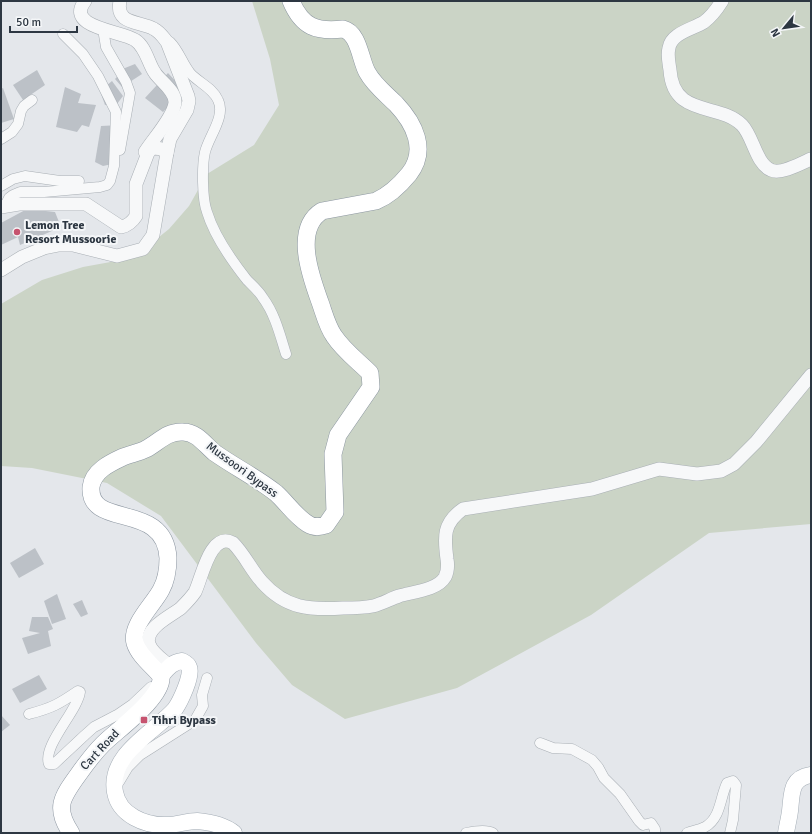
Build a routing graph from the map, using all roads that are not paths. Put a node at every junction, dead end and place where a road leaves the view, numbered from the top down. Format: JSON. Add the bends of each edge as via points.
{"nodes":[{"id":1,"x":85,"y":1,"type":"edge"},
{"id":2,"x":120,"y":1,"type":"edge"},
{"id":3,"x":291,"y":1,"type":"edge"},
{"id":4,"x":722,"y":1,"type":"edge"},
{"id":5,"x":103,"y":29,"type":"junction"},
{"id":6,"x":64,"y":34,"type":"dead end"},
{"id":7,"x":161,"y":34,"type":"junction"},
{"id":8,"x":32,"y":100,"type":"dead end"},
{"id":9,"x":1,"y":131,"type":"edge"},
{"id":10,"x":12,"y":132,"type":"junction"},
{"id":11,"x":1,"y":139,"type":"edge"},
{"id":12,"x":167,"y":153,"type":"junction"},
{"id":13,"x":811,"y":159,"type":"edge"},
{"id":14,"x":142,"y":166,"type":"junction"},
{"id":15,"x":79,"y":181,"type":"dead end"},
{"id":16,"x":110,"y":181,"type":"junction"},
{"id":17,"x":1,"y":186,"type":"edge"},
{"id":18,"x":3,"y":206,"type":"edge"},
{"id":19,"x":1,"y":270,"type":"edge"},
{"id":20,"x":286,"y":354,"type":"dead end"},
{"id":21,"x":811,"y":375,"type":"edge"},
{"id":22,"x":166,"y":671,"type":"junction"},
{"id":23,"x":207,"y":678,"type":"dead end"},
{"id":24,"x":29,"y":714,"type":"dead end"},
{"id":25,"x":540,"y":743,"type":"dead end"},
{"id":26,"x":811,"y":775,"type":"edge"},
{"id":27,"x":115,"y":789,"type":"junction"},
{"id":28,"x":71,"y":833,"type":"edge"},
{"id":29,"x":234,"y":833,"type":"edge"},
{"id":30,"x":466,"y":833,"type":"edge"},
{"id":31,"x":494,"y":833,"type":"edge"},
{"id":32,"x":655,"y":833,"type":"edge"},
{"id":33,"x":686,"y":833,"type":"edge"},
{"id":34,"x":730,"y":833,"type":"edge"},
{"id":35,"x":786,"y":833,"type":"edge"}],
"edges":[{"from":1,"to":5,"type":"street","via":[[82,6],[83,18],[87,23]]},
{"from":2,"to":7,"type":"street","via":[[120,9],[126,20],[154,29]]},
{"from":3,"to":22,"type":"highway","name":"Mussoori Bypass","via":[[303,22],[310,26],[343,30],[355,37],[368,73],[409,121],[419,141],[419,151],[413,169],[385,198],[322,211],[308,228],[308,266],[328,324],[333,336],[348,354],[370,373],[371,387],[338,435],[333,454],[335,512],[326,525],[310,525],[294,514],[277,494],[215,453],[195,435],[185,432],[170,434],[145,450],[111,462],[94,478],[92,493],[99,507],[145,522],[155,528],[165,544],[168,557],[165,579],[161,590],[138,625],[134,638],[143,656]]},
{"from":4,"to":13,"type":"street","via":[[706,21],[676,37],[668,48],[670,76],[675,89],[683,99],[692,104],[741,124],[765,166],[772,171],[779,172]]},
{"from":5,"to":14,"type":"street","via":[[136,41],[155,74],[174,96],[174,107],[145,152]]},
{"from":5,"to":16,"type":"street","via":[[106,47],[130,93],[117,170]]},
{"from":6,"to":16,"type":"street","via":[[83,54],[98,76],[116,112],[114,166]]},
{"from":7,"to":12,"type":"street","via":[[167,42],[189,101],[170,139]]},
{"from":7,"to":20,"type":"street","via":[[174,46],[189,72],[219,100],[220,113],[205,152],[203,166],[206,210],[228,255],[269,306]]},
{"from":8,"to":10,"type":"street","via":[[24,106],[18,124]]},
{"from":9,"to":10,"type":"street"},
{"from":10,"to":11,"type":"street"},
{"from":12,"to":14,"type":"street","via":[[152,148]]},
{"from":12,"to":19,"type":"street","via":[[154,235],[143,249],[117,256],[73,245],[59,245],[22,257]]},
{"from":14,"to":18,"type":"street","via":[[136,184],[136,216],[125,226],[121,227],[86,204]]},
{"from":15,"to":17,"type":"street","via":[[25,176]]},
{"from":16,"to":18,"type":"street","via":[[100,187],[20,192],[13,194]]},
{"from":21,"to":22,"type":"street","via":[[756,442],[734,464],[721,471],[697,474],[659,469],[592,490],[463,509],[450,520],[446,529],[444,539],[448,567],[441,583],[374,606],[305,608],[290,603],[262,582],[233,543],[219,542],[208,557],[197,588],[189,600],[155,627],[149,635],[151,649]]},
{"from":22,"to":24,"type":"street","via":[[143,696],[117,715],[94,727],[54,764],[49,764],[48,758],[58,732],[80,692],[55,707]]},
{"from":22,"to":27,"type":"main road","via":[[178,661],[189,667],[181,698],[175,708],[133,745],[118,768]]},
{"from":22,"to":28,"type":"highway","name":"Cart Road","via":[[160,687],[149,702],[101,746],[64,793],[61,806],[63,820]]},
{"from":23,"to":27,"type":"street","via":[[202,695],[203,706],[195,720],[140,755],[128,767]]},
{"from":25,"to":32,"type":"street","via":[[553,748],[572,748],[592,760],[639,821],[643,825],[651,823]]},
{"from":26,"to":35,"type":"main road","via":[[804,776],[792,788]]},
{"from":27,"to":29,"type":"main road","via":[[123,808],[140,821],[166,825],[196,821],[220,826]]},
{"from":30,"to":31,"type":"street"},
{"from":33,"to":34,"type":"street","via":[[704,828],[713,820],[727,783],[733,781],[736,786]]}]}
